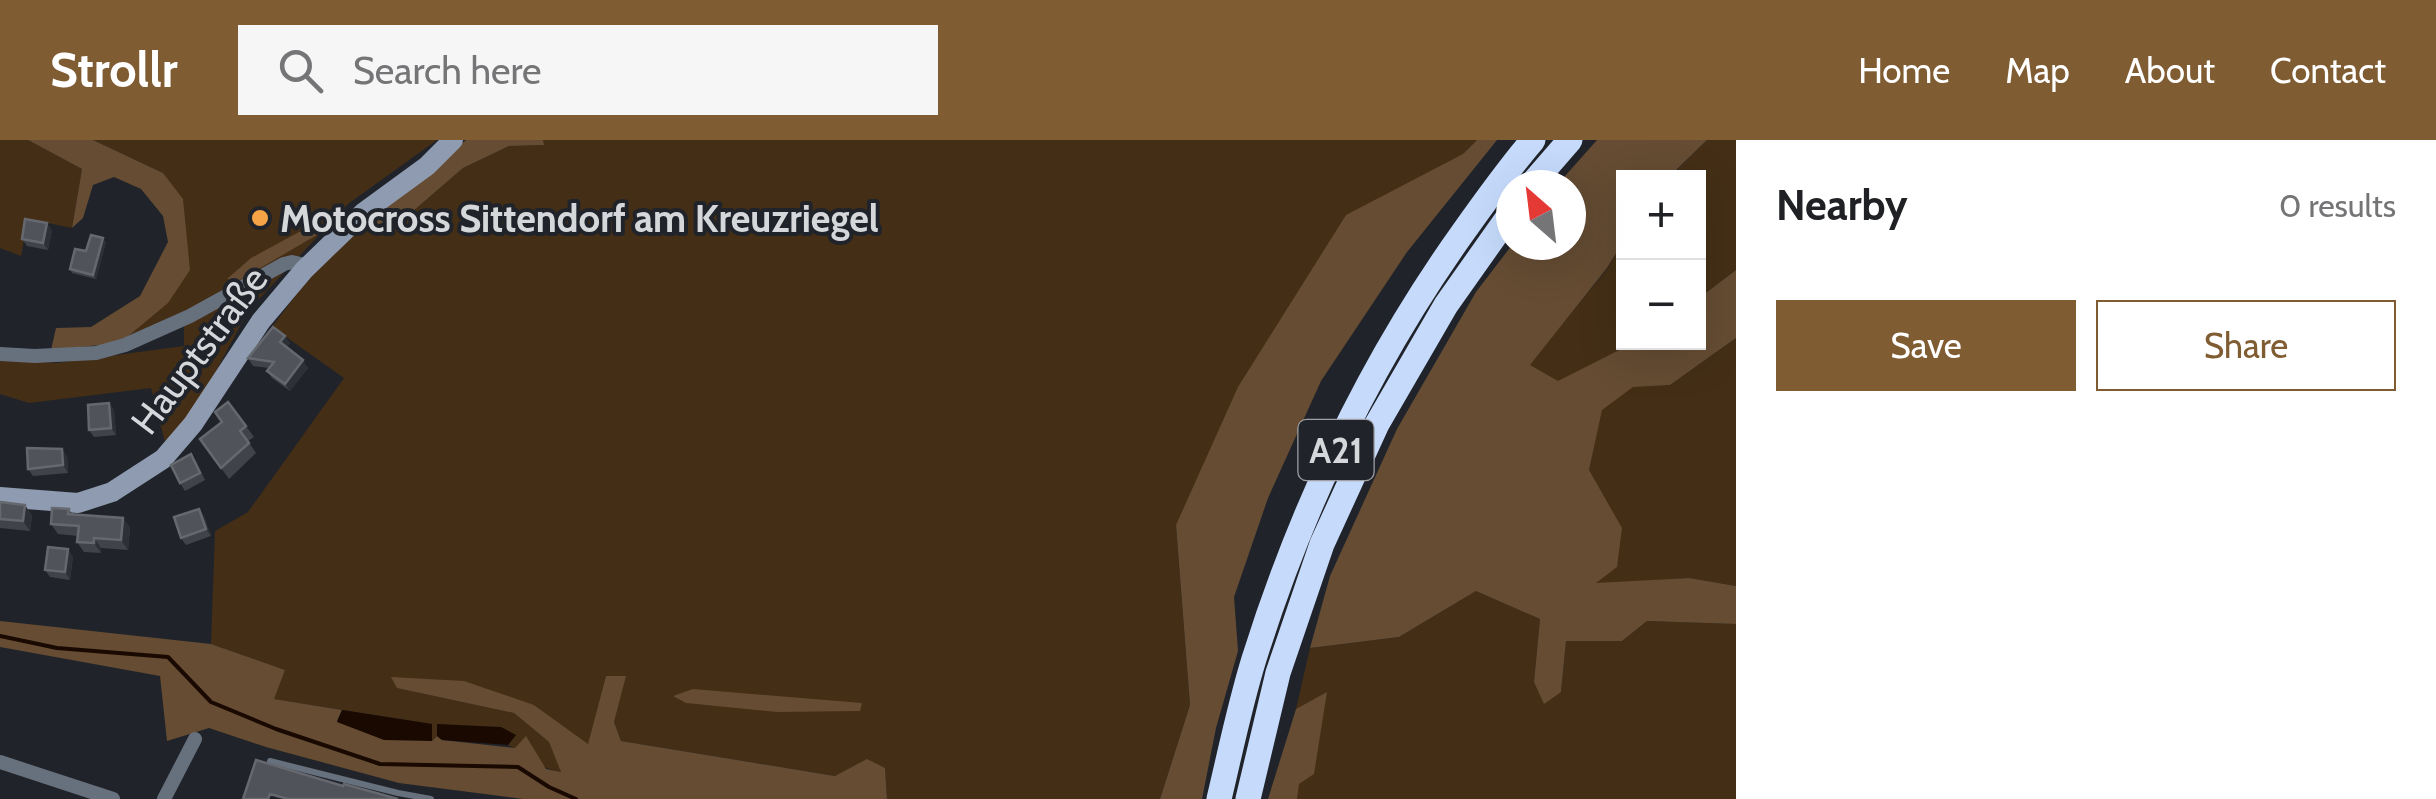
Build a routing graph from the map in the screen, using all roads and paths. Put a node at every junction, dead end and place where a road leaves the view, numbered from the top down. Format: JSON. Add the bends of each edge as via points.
{"nodes":[{"id":1,"x":453,"y":140,"type":"edge"},
{"id":2,"x":1533,"y":140,"type":"edge"},
{"id":3,"x":1570,"y":140,"type":"edge"},
{"id":4,"x":1544,"y":170,"type":"edge"},
{"id":5,"x":1496,"y":235,"type":"edge"},
{"id":6,"x":308,"y":266,"type":"junction"},
{"id":7,"x":0,"y":354,"type":"edge"},
{"id":8,"x":0,"y":497,"type":"edge"},
{"id":9,"x":195,"y":739,"type":"dead end"},
{"id":10,"x":0,"y":762,"type":"edge"},
{"id":11,"x":270,"y":762,"type":"edge"},
{"id":12,"x":113,"y":799,"type":"edge"},
{"id":13,"x":164,"y":799,"type":"edge"},
{"id":14,"x":431,"y":799,"type":"edge"},
{"id":15,"x":1219,"y":799,"type":"edge"},
{"id":16,"x":1248,"y":799,"type":"edge"}],
"edges":[{"from":1,"to":6,"type":"main road","name":"Hauptstraße"},
{"from":2,"to":15,"type":"highway","number":"A21","via":[[1423,289],[1354,409],[1278,588]]},
{"from":3,"to":4,"type":"highway"},
{"from":5,"to":16,"type":"highway","number":"A21","via":[[1446,304],[1387,407],[1322,544],[1278,673]]},
{"from":6,"to":7,"type":"street","via":[[284,264],[126,345],[96,353]]},
{"from":6,"to":8,"type":"main road","name":"Hauptstraße","via":[[260,321],[163,459],[112,492],[78,503]]},
{"from":9,"to":13,"type":"street"},
{"from":10,"to":12,"type":"street"},
{"from":11,"to":14,"type":"lane"}]}
